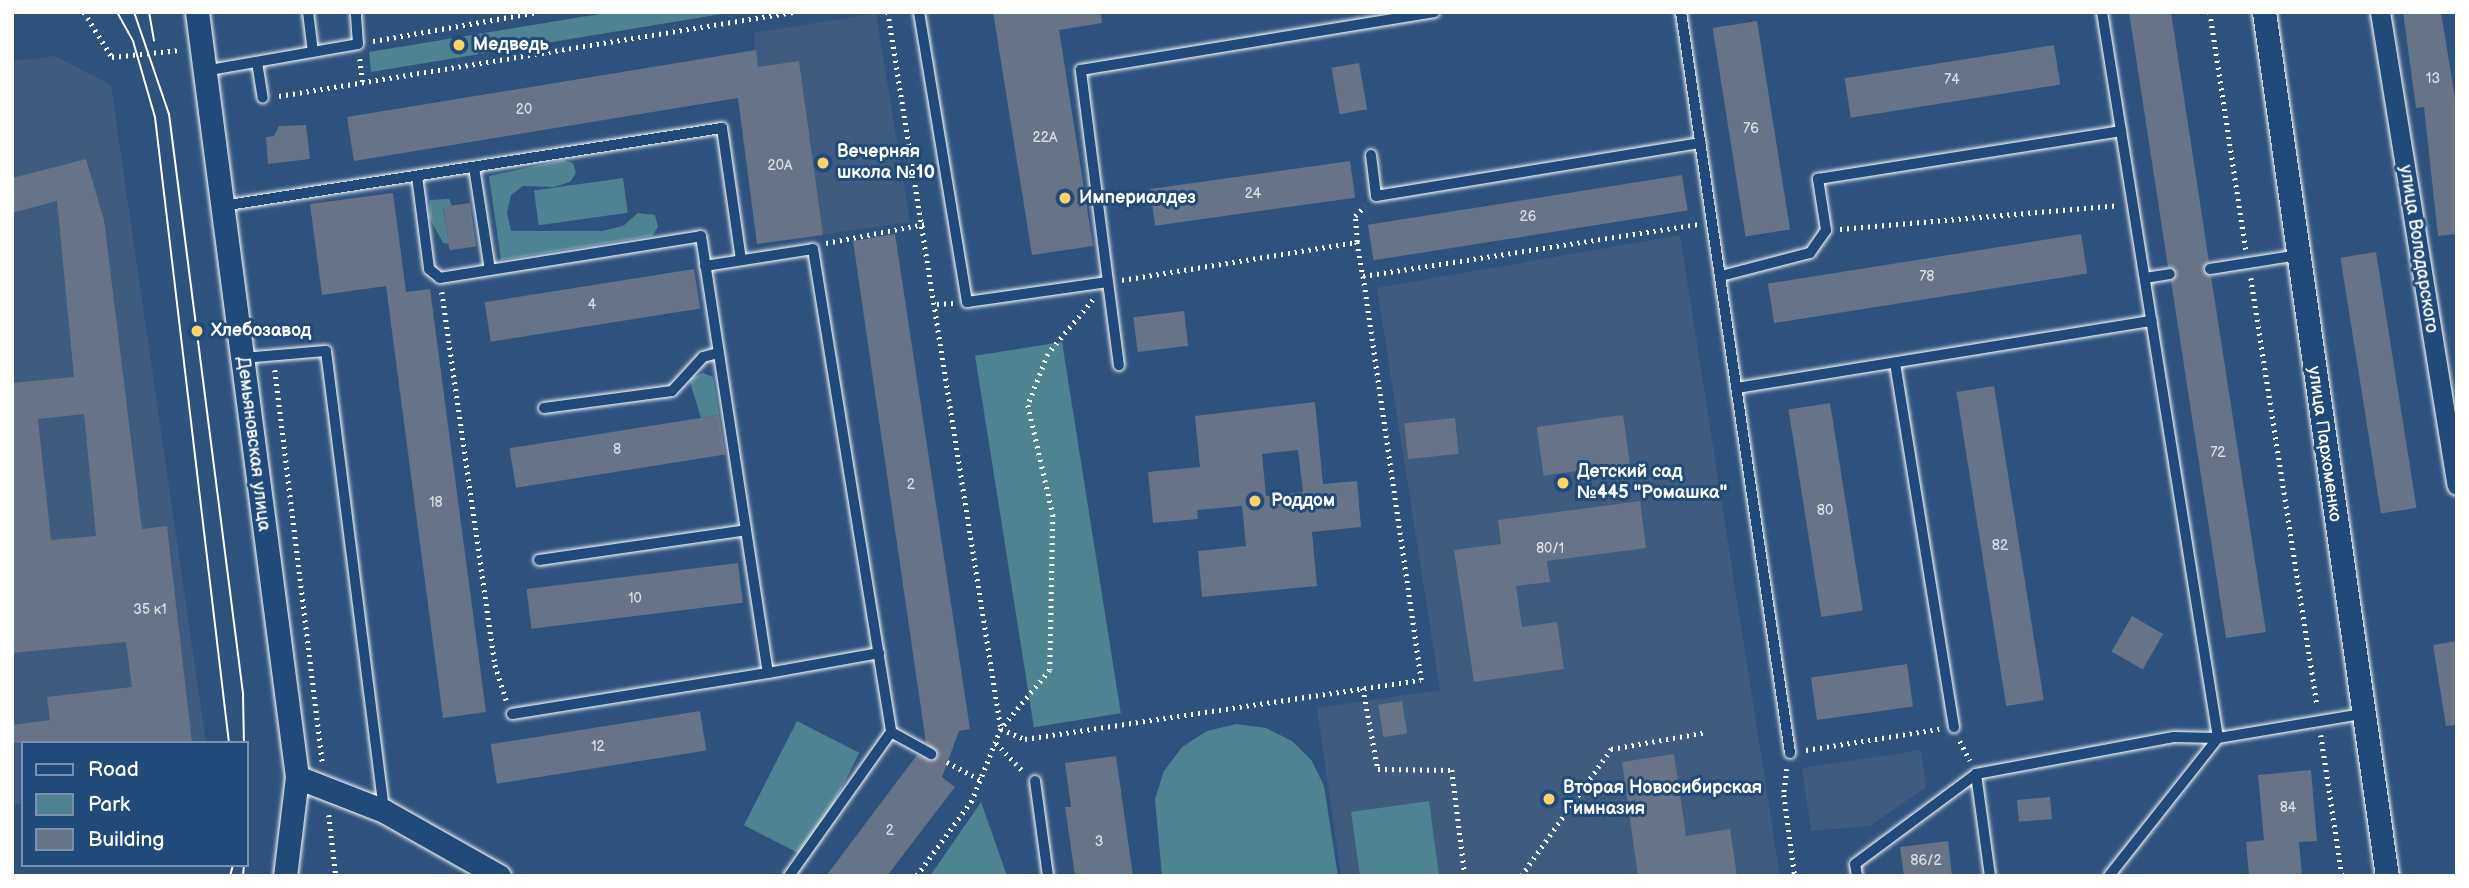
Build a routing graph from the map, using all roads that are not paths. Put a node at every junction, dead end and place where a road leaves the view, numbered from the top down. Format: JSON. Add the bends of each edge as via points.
{"nodes":[{"id":1,"x":197,"y":12,"type":"edge"},
{"id":2,"x":308,"y":12,"type":"edge"},
{"id":3,"x":356,"y":12,"type":"edge"},
{"id":4,"x":919,"y":12,"type":"edge"},
{"id":5,"x":1434,"y":12,"type":"edge"},
{"id":6,"x":1681,"y":12,"type":"edge"},
{"id":7,"x":2102,"y":12,"type":"edge"},
{"id":8,"x":2264,"y":12,"type":"edge"},
{"id":9,"x":2380,"y":12,"type":"edge"},
{"id":10,"x":313,"y":51,"type":"junction"},
{"id":11,"x":257,"y":62,"type":"junction"},
{"id":12,"x":203,"y":72,"type":"junction"},
{"id":13,"x":263,"y":98,"type":"road end"},
{"id":14,"x":2121,"y":131,"type":"junction"},
{"id":15,"x":1700,"y":143,"type":"junction"},
{"id":16,"x":1371,"y":155,"type":"dead end"},
{"id":17,"x":474,"y":167,"type":"junction"},
{"id":18,"x":417,"y":176,"type":"junction"},
{"id":19,"x":221,"y":206,"type":"junction"},
{"id":20,"x":2298,"y":255,"type":"junction"},
{"id":21,"x":741,"y":260,"type":"junction"},
{"id":22,"x":705,"y":266,"type":"junction"},
{"id":23,"x":2210,"y":269,"type":"dead end"},
{"id":24,"x":490,"y":270,"type":"junction"},
{"id":25,"x":2170,"y":274,"type":"dead end"},
{"id":26,"x":1721,"y":275,"type":"junction"},
{"id":27,"x":2145,"y":278,"type":"junction"},
{"id":28,"x":1108,"y":282,"type":"junction"},
{"id":29,"x":2152,"y":321,"type":"junction"},
{"id":30,"x":719,"y":353,"type":"junction"},
{"id":31,"x":242,"y":358,"type":"junction"},
{"id":32,"x":1895,"y":362,"type":"junction"},
{"id":33,"x":1119,"y":365,"type":"dead end"},
{"id":34,"x":1737,"y":388,"type":"junction"},
{"id":35,"x":544,"y":408,"type":"dead end"},
{"id":36,"x":2457,"y":485,"type":"edge"},
{"id":37,"x":746,"y":530,"type":"junction"},
{"id":38,"x":539,"y":560,"type":"dead end"},
{"id":39,"x":879,"y":653,"type":"junction"},
{"id":40,"x":768,"y":673,"type":"junction"},
{"id":41,"x":512,"y":714,"type":"road end"},
{"id":42,"x":2362,"y":714,"type":"junction"},
{"id":43,"x":1954,"y":727,"type":"road end"},
{"id":44,"x":891,"y":732,"type":"junction"},
{"id":45,"x":2218,"y":737,"type":"junction"},
{"id":46,"x":1790,"y":753,"type":"road end"},
{"id":47,"x":932,"y":754,"type":"dead end"},
{"id":48,"x":1976,"y":774,"type":"junction"},
{"id":49,"x":297,"y":777,"type":"junction"},
{"id":50,"x":1035,"y":781,"type":"road end"},
{"id":51,"x":384,"y":811,"type":"junction"},
{"id":52,"x":285,"y":876,"type":"edge"},
{"id":53,"x":499,"y":876,"type":"edge"},
{"id":54,"x":789,"y":876,"type":"edge"},
{"id":55,"x":1048,"y":876,"type":"edge"},
{"id":56,"x":1857,"y":876,"type":"edge"},
{"id":57,"x":1990,"y":876,"type":"edge"},
{"id":58,"x":2109,"y":876,"type":"edge"},
{"id":59,"x":2387,"y":876,"type":"edge"}],
"edges":[{"from":1,"to":12,"type":"street","name":"Демьяновская улица"},
{"from":2,"to":10,"type":"lane"},
{"from":3,"to":10,"type":"lane","via":[[358,44]]},
{"from":4,"to":28,"type":"lane","via":[[967,302]]},
{"from":5,"to":28,"type":"lane","via":[[1082,70]]},
{"from":6,"to":15,"type":"lane"},
{"from":7,"to":14,"type":"lane"},
{"from":8,"to":20,"type":"street","name":"улица Пархоменко"},
{"from":9,"to":36,"type":"street","name":"улица Володарского"},
{"from":10,"to":11,"type":"lane"},
{"from":11,"to":12,"type":"lane"},
{"from":11,"to":13,"type":"lane"},
{"from":12,"to":19,"type":"street","name":"Демьяновская улица"},
{"from":14,"to":26,"type":"lane","via":[[1818,178],[1826,230],[1810,253]]},
{"from":14,"to":27,"type":"lane"},
{"from":15,"to":16,"type":"lane","via":[[1376,196]]},
{"from":15,"to":26,"type":"lane"},
{"from":17,"to":18,"type":"lane"},
{"from":17,"to":21,"type":"lane","via":[[722,128]]},
{"from":17,"to":24,"type":"lane"},
{"from":18,"to":19,"type":"lane"},
{"from":18,"to":24,"type":"lane","via":[[429,269],[440,278]]},
{"from":19,"to":31,"type":"street","name":"Демьяновская улица"},
{"from":20,"to":23,"type":"lane"},
{"from":20,"to":42,"type":"street","name":"улица Пархоменко"},
{"from":21,"to":22,"type":"lane"},
{"from":21,"to":39,"type":"lane","via":[[813,249]]},
{"from":22,"to":24,"type":"lane","via":[[701,236]]},
{"from":22,"to":30,"type":"lane"},
{"from":25,"to":27,"type":"lane"},
{"from":26,"to":34,"type":"lane"},
{"from":27,"to":29,"type":"lane"},
{"from":28,"to":33,"type":"lane"},
{"from":29,"to":32,"type":"lane"},
{"from":29,"to":45,"type":"lane"},
{"from":30,"to":35,"type":"lane","via":[[704,357],[673,391]]},
{"from":30,"to":37,"type":"lane"},
{"from":31,"to":49,"type":"street","name":"Демьяновская улица"},
{"from":31,"to":51,"type":"lane","via":[[326,351]]},
{"from":32,"to":34,"type":"lane"},
{"from":32,"to":43,"type":"lane"},
{"from":34,"to":46,"type":"lane"},
{"from":37,"to":38,"type":"lane"},
{"from":37,"to":40,"type":"lane"},
{"from":39,"to":40,"type":"lane"},
{"from":39,"to":44,"type":"lane"},
{"from":40,"to":41,"type":"lane"},
{"from":42,"to":45,"type":"lane"},
{"from":42,"to":59,"type":"street","name":"улица Пархоменко"},
{"from":44,"to":47,"type":"lane"},
{"from":44,"to":54,"type":"lane"},
{"from":45,"to":48,"type":"lane","via":[[2174,737]]},
{"from":45,"to":58,"type":"lane"},
{"from":48,"to":56,"type":"lane","via":[[1855,864]]},
{"from":48,"to":57,"type":"lane"},
{"from":49,"to":51,"type":"street"},
{"from":49,"to":52,"type":"street","name":"Демьяновская улица"},
{"from":50,"to":55,"type":"lane"},
{"from":51,"to":53,"type":"street"}]}
